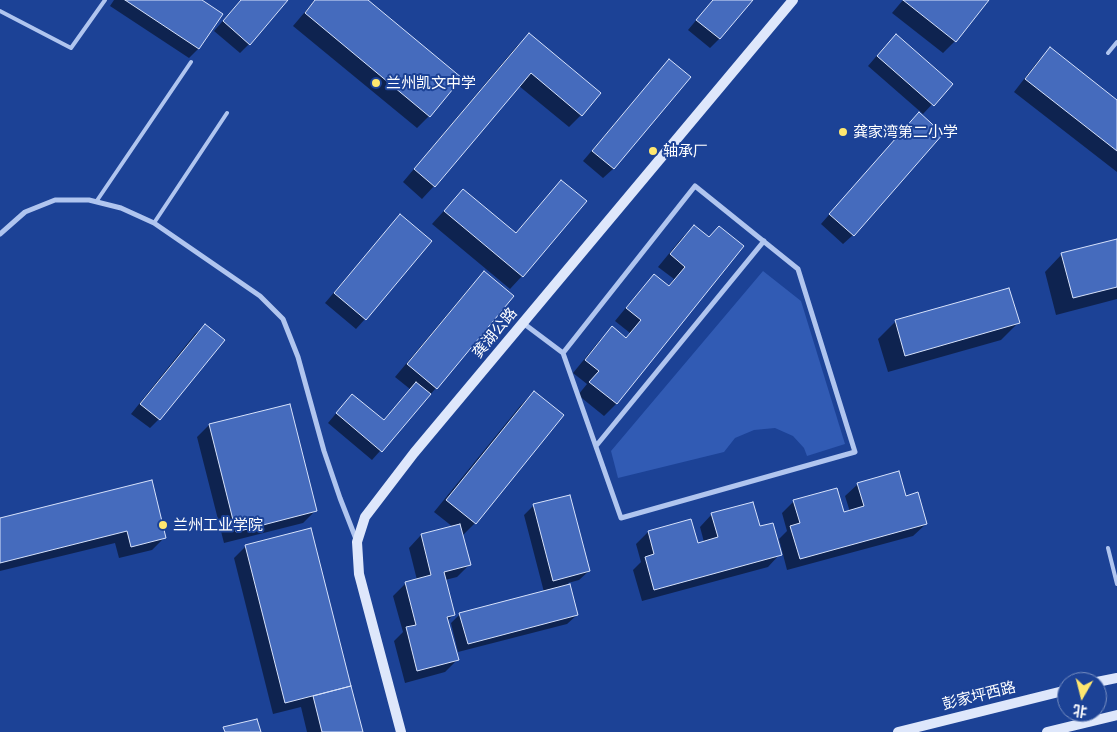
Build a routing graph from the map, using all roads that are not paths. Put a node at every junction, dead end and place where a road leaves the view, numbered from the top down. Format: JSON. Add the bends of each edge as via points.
{"nodes":[{"id":1,"x":105,"y":0,"type":"edge"},
{"id":2,"x":792,"y":0,"type":"edge"},
{"id":3,"x":0,"y":11,"type":"edge"},
{"id":4,"x":1117,"y":42,"type":"edge"},
{"id":5,"x":1108,"y":53,"type":"dead end"},
{"id":6,"x":191,"y":62,"type":"dead end"},
{"id":7,"x":227,"y":113,"type":"dead end"},
{"id":8,"x":96,"y":202,"type":"junction"},
{"id":9,"x":154,"y":223,"type":"junction"},
{"id":10,"x":0,"y":234,"type":"edge"},
{"id":11,"x":764,"y":241,"type":"junction"},
{"id":12,"x":524,"y":323,"type":"junction"},
{"id":13,"x":564,"y":353,"type":"junction"},
{"id":14,"x":596,"y":446,"type":"junction"},
{"id":15,"x":357,"y":542,"type":"junction"},
{"id":16,"x":1108,"y":548,"type":"dead end"},
{"id":17,"x":1117,"y":584,"type":"edge"},
{"id":18,"x":1057,"y":692,"type":"edge"},
{"id":19,"x":1117,"y":715,"type":"edge"},
{"id":20,"x":401,"y":732,"type":"edge"},
{"id":21,"x":898,"y":732,"type":"edge"},
{"id":22,"x":1047,"y":732,"type":"edge"}],
"edges":[{"from":1,"to":3,"type":"lane","via":[[71,48]]},
{"from":2,"to":12,"type":"main road","name":"龚湖公路"},
{"from":4,"to":5,"type":"lane"},
{"from":6,"to":8,"type":"lane"},
{"from":7,"to":9,"type":"lane"},
{"from":8,"to":9,"type":"street","via":[[121,208]]},
{"from":8,"to":10,"type":"street","via":[[55,200],[25,212]]},
{"from":9,"to":15,"type":"street","via":[[260,296],[283,319]]},
{"from":11,"to":13,"type":"street","via":[[695,186]]},
{"from":11,"to":14,"type":"street"},
{"from":11,"to":14,"type":"street","via":[[798,269],[855,452],[622,518]]},
{"from":12,"to":13,"type":"street"},
{"from":12,"to":15,"type":"main road","name":"龚湖公路","via":[[414,453],[365,518]]},
{"from":13,"to":14,"type":"street"},
{"from":15,"to":20,"type":"main road","name":"龚湖公路","via":[[359,574]]},
{"from":16,"to":17,"type":"lane"},
{"from":18,"to":21,"type":"main road","name":"彭家坪西路"},
{"from":19,"to":22,"type":"main road"}]}
